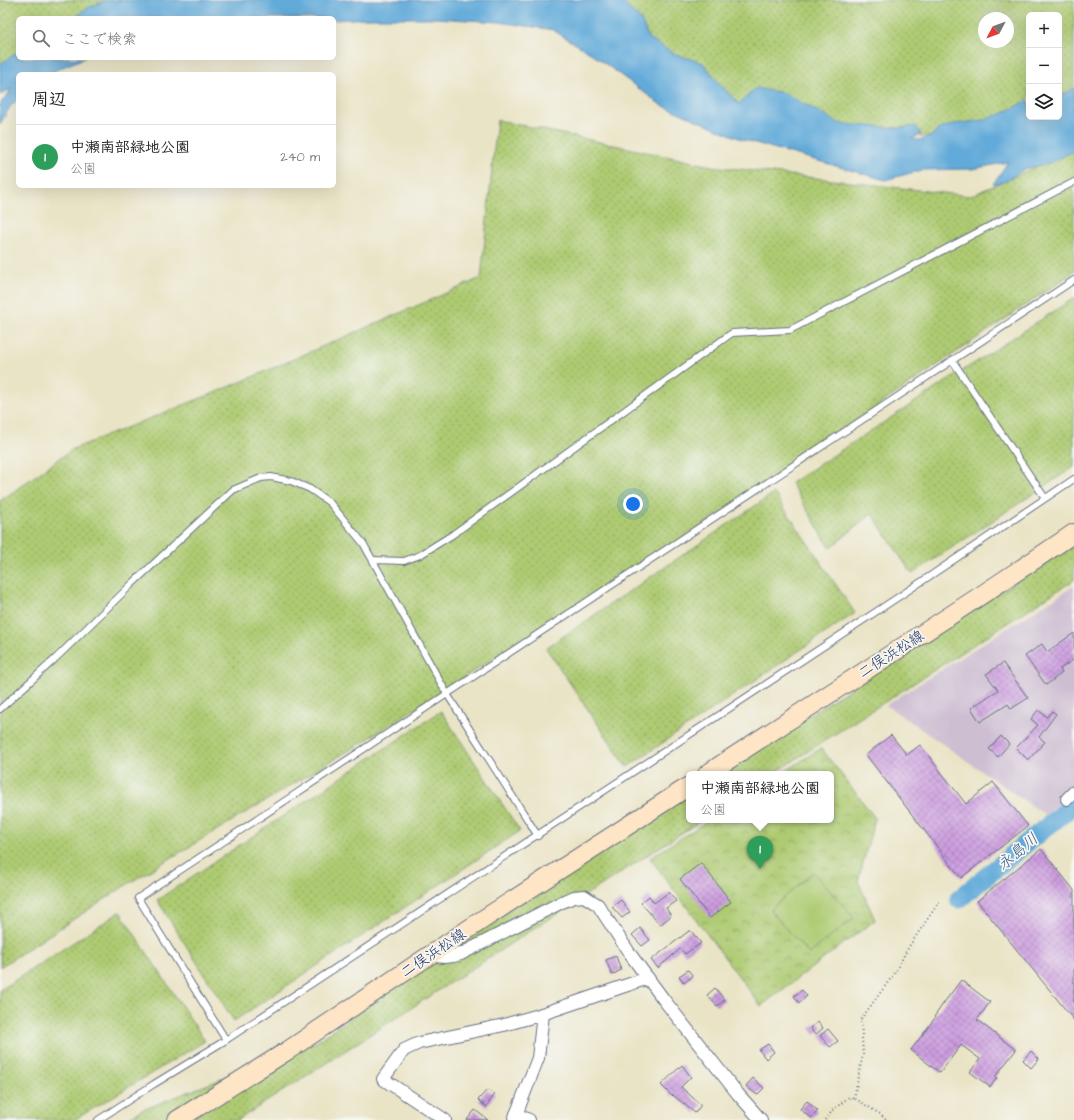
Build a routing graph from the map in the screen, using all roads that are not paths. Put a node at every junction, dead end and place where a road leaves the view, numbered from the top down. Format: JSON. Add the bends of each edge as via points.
{"nodes":[{"id":1,"x":1074,"y":182,"type":"edge"},
{"id":2,"x":1074,"y":280,"type":"edge"},
{"id":3,"x":952,"y":360,"type":"junction"},
{"id":4,"x":1074,"y":478,"type":"edge"},
{"id":5,"x":1045,"y":498,"type":"junction"},
{"id":6,"x":1074,"y":533,"type":"edge"},
{"id":7,"x":373,"y":560,"type":"junction"},
{"id":8,"x":446,"y":694,"type":"junction"},
{"id":9,"x":0,"y":709,"type":"edge"},
{"id":10,"x":712,"y":771,"type":"edge"},
{"id":11,"x":686,"y":788,"type":"edge"},
{"id":12,"x":538,"y":836,"type":"junction"},
{"id":13,"x":430,"y":955,"type":"junction"},
{"id":14,"x":648,"y":978,"type":"junction"},
{"id":15,"x":543,"y":1014,"type":"junction"},
{"id":16,"x":226,"y":1040,"type":"junction"},
{"id":17,"x":515,"y":1117,"type":"edge"},
{"id":18,"x":98,"y":1120,"type":"edge"},
{"id":19,"x":177,"y":1120,"type":"edge"},
{"id":20,"x":445,"y":1120,"type":"edge"},
{"id":21,"x":530,"y":1120,"type":"edge"},
{"id":22,"x":761,"y":1120,"type":"edge"}],
"edges":[{"from":1,"to":7,"type":"lane","via":[[790,330],[732,333],[452,535],[420,555],[404,561]]},
{"from":2,"to":3,"type":"lane"},
{"from":3,"to":5,"type":"lane"},
{"from":3,"to":8,"type":"lane"},
{"from":4,"to":5,"type":"lane"},
{"from":5,"to":12,"type":"lane"},
{"from":6,"to":10,"type":"main road","name":"二俣浜松線"},
{"from":7,"to":8,"type":"lane"},
{"from":7,"to":9,"type":"lane","via":[[347,522],[330,503],[310,489],[291,481],[271,477],[246,483],[233,490]]},
{"from":8,"to":12,"type":"lane"},
{"from":8,"to":16,"type":"lane","via":[[138,898]]},
{"from":11,"to":13,"type":"main road","name":"二俣浜松線"},
{"from":12,"to":16,"type":"lane"},
{"from":13,"to":14,"type":"street","via":[[451,958],[562,902],[584,896],[598,905]]},
{"from":13,"to":19,"type":"main road","name":"二俣浜松線","via":[[287,1051]]},
{"from":14,"to":15,"type":"street"},
{"from":14,"to":22,"type":"street"},
{"from":15,"to":17,"type":"street","via":[[538,1058]]},
{"from":15,"to":20,"type":"street","via":[[419,1043],[404,1050],[382,1079]]},
{"from":16,"to":18,"type":"lane"},
{"from":17,"to":21,"type":"street"}]}
